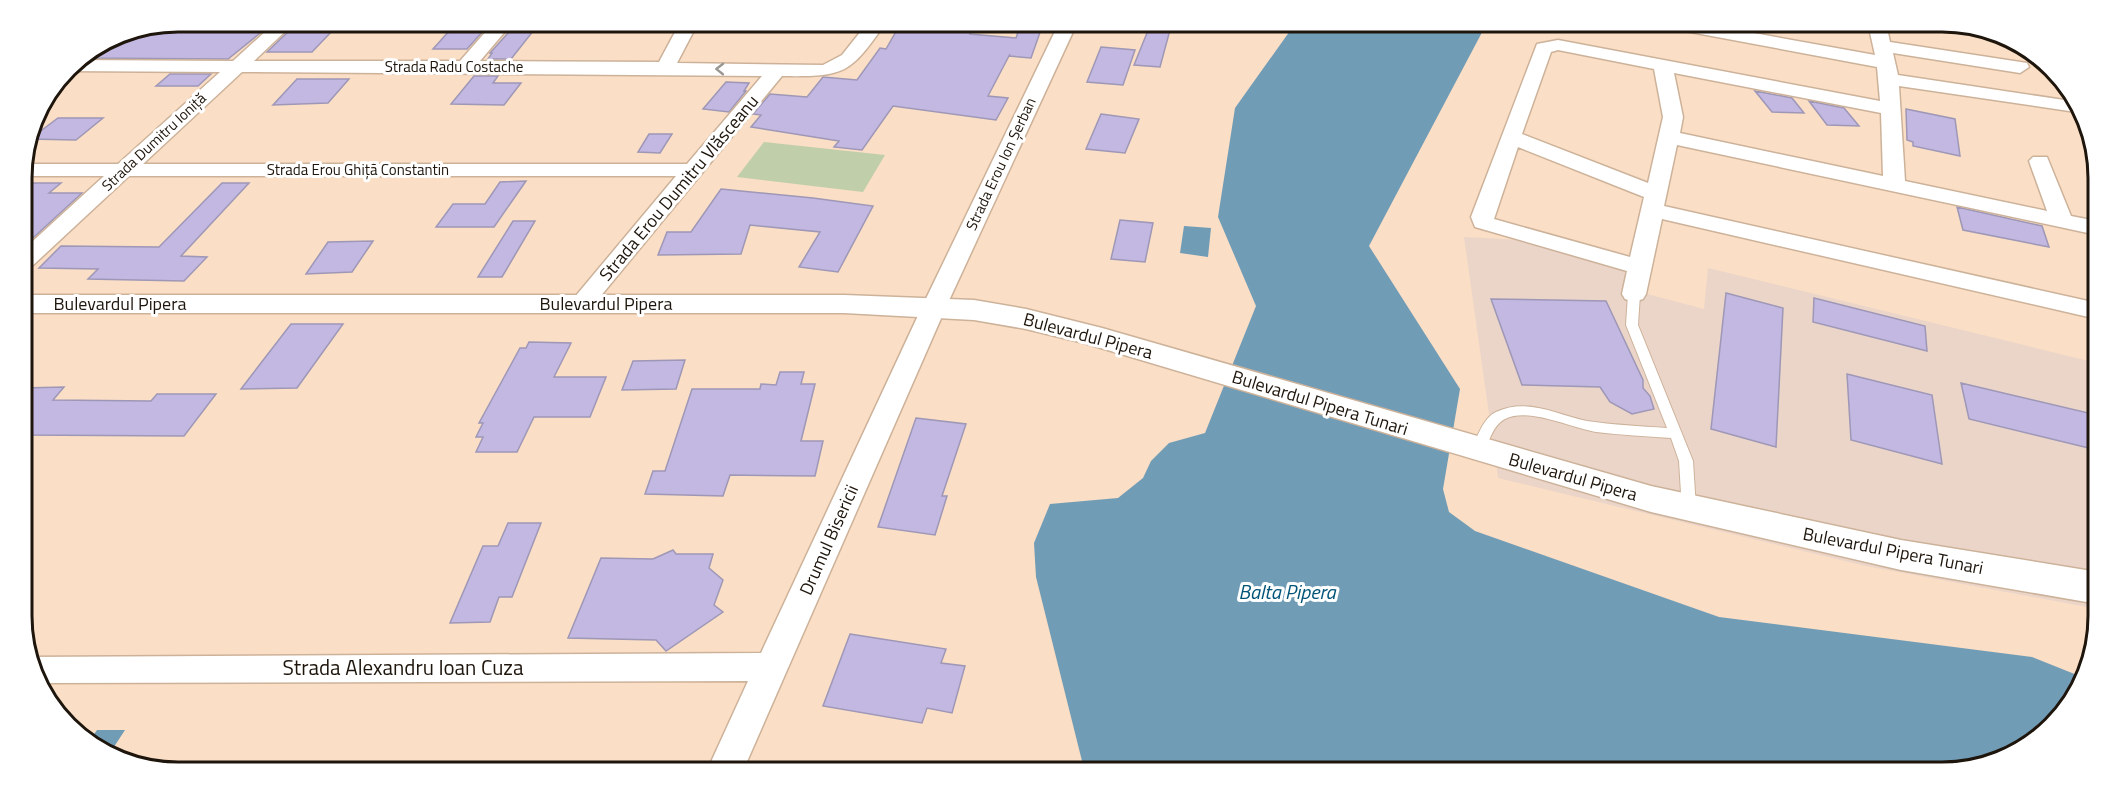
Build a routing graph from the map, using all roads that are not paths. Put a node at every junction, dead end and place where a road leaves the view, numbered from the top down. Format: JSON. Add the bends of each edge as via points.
{"nodes":[{"id":1,"x":275,"y":32,"type":"edge"},
{"id":2,"x":495,"y":32,"type":"edge"},
{"id":3,"x":684,"y":32,"type":"edge"},
{"id":4,"x":870,"y":32,"type":"edge"},
{"id":5,"x":1064,"y":32,"type":"edge"},
{"id":6,"x":1733,"y":32,"type":"edge"},
{"id":7,"x":1884,"y":54,"type":"junction"},
{"id":8,"x":83,"y":66,"type":"edge"},
{"id":9,"x":1663,"y":66,"type":"junction"},
{"id":10,"x":236,"y":67,"type":"junction"},
{"id":11,"x":465,"y":67,"type":"junction"},
{"id":12,"x":2020,"y":67,"type":"dead end"},
{"id":13,"x":665,"y":68,"type":"junction"},
{"id":14,"x":776,"y":71,"type":"junction"},
{"id":15,"x":2067,"y":104,"type":"edge"},
{"id":16,"x":1891,"y":109,"type":"junction"},
{"id":17,"x":1511,"y":137,"type":"junction"},
{"id":18,"x":1669,"y":137,"type":"junction"},
{"id":19,"x":2040,"y":161,"type":"dead end"},
{"id":20,"x":32,"y":170,"type":"edge"},
{"id":21,"x":123,"y":170,"type":"junction"},
{"id":22,"x":694,"y":170,"type":"junction"},
{"id":23,"x":1894,"y":184,"type":"junction"},
{"id":24,"x":1653,"y":202,"type":"junction"},
{"id":25,"x":2062,"y":221,"type":"junction"},
{"id":26,"x":2088,"y":226,"type":"edge"},
{"id":27,"x":32,"y":254,"type":"edge"},
{"id":28,"x":1639,"y":267,"type":"junction"},
{"id":29,"x":1634,"y":294,"type":"joint"},
{"id":30,"x":32,"y":304,"type":"edge"},
{"id":31,"x":580,"y":304,"type":"junction"},
{"id":32,"x":934,"y":307,"type":"junction"},
{"id":33,"x":2088,"y":309,"type":"edge"},
{"id":34,"x":1182,"y":362,"type":"joint"},
{"id":35,"x":1676,"y":434,"type":"junction"},
{"id":36,"x":1467,"y":447,"type":"junction"},
{"id":37,"x":1689,"y":509,"type":"junction"},
{"id":38,"x":2088,"y":586,"type":"edge"},
{"id":39,"x":771,"y":667,"type":"junction"},
{"id":40,"x":42,"y":669,"type":"edge"},
{"id":41,"x":729,"y":762,"type":"edge"}],
"edges":[{"from":1,"to":10,"type":"street","name":"Strada Dumitru Ioniță"},
{"from":2,"to":11,"type":"street"},
{"from":3,"to":13,"type":"street"},
{"from":4,"to":14,"type":"street","name":"Strada Radu Costache","via":[[838,68]]},
{"from":5,"to":32,"type":"street","name":"Strada Erou Ion Șerban"},
{"from":6,"to":7,"type":"street"},
{"from":7,"to":12,"type":"street"},
{"from":7,"to":15,"type":"street"},
{"from":7,"to":16,"type":"street"},
{"from":8,"to":10,"type":"street","name":"Strada Radu Costache"},
{"from":9,"to":16,"type":"street"},
{"from":9,"to":17,"type":"street","via":[[1548,45],[1543,48]]},
{"from":9,"to":18,"type":"street","via":[[1673,117]]},
{"from":10,"to":11,"type":"street","name":"Strada Radu Costache"},
{"from":10,"to":21,"type":"street","name":"Strada Dumitru Ioniță"},
{"from":11,"to":13,"type":"street","name":"Strada Radu Costache"},
{"from":14,"to":13,"type":"street","name":"Strada Radu Costache","one_way":true},
{"from":14,"to":22,"type":"street","name":"Strada Erou Dumitru Vlăsceanu"},
{"from":16,"to":23,"type":"street"},
{"from":17,"to":24,"type":"street"},
{"from":17,"to":28,"type":"street","via":[[1483,222]]},
{"from":18,"to":23,"type":"street"},
{"from":18,"to":24,"type":"street"},
{"from":19,"to":25,"type":"street"},
{"from":20,"to":21,"type":"street","name":"Strada Erou Ghiță Constantin"},
{"from":21,"to":22,"type":"street","name":"Strada Erou Ghiță Constantin"},
{"from":21,"to":27,"type":"street","name":"Strada Dumitru Ioniță"},
{"from":22,"to":31,"type":"street","name":"Strada Erou Dumitru Vlăsceanu"},
{"from":23,"to":25,"type":"street"},
{"from":24,"to":28,"type":"street"},
{"from":24,"to":33,"type":"street"},
{"from":25,"to":26,"type":"street"},
{"from":28,"to":29,"type":"street"},
{"from":29,"to":35,"type":"lane","via":[[1632,325]]},
{"from":30,"to":31,"type":"main road","name":"Bulevardul Pipera"},
{"from":31,"to":32,"type":"main road","name":"Bulevardul Pipera"},
{"from":32,"to":34,"type":"main road","name":"Bulevardul Pipera","via":[[1026,319]]},
{"from":32,"to":39,"type":"street","name":"Drumul Bisericii"},
{"from":34,"to":36,"type":"main road","name":"Bulevardul Pipera Tunari"},
{"from":35,"to":36,"type":"lane","via":[[1595,427],[1544,413],[1516,412],[1501,415]]},
{"from":35,"to":37,"type":"lane","via":[[1686,461]]},
{"from":36,"to":37,"type":"main road","name":"Bulevardul Pipera"},
{"from":37,"to":38,"type":"main road","name":"Bulevardul Pipera Tunari","via":[[1901,555]]},
{"from":39,"to":40,"type":"street","name":"Strada Alexandru Ioan Cuza"},
{"from":39,"to":41,"type":"street","name":"Drumul Bisericii"}]}
